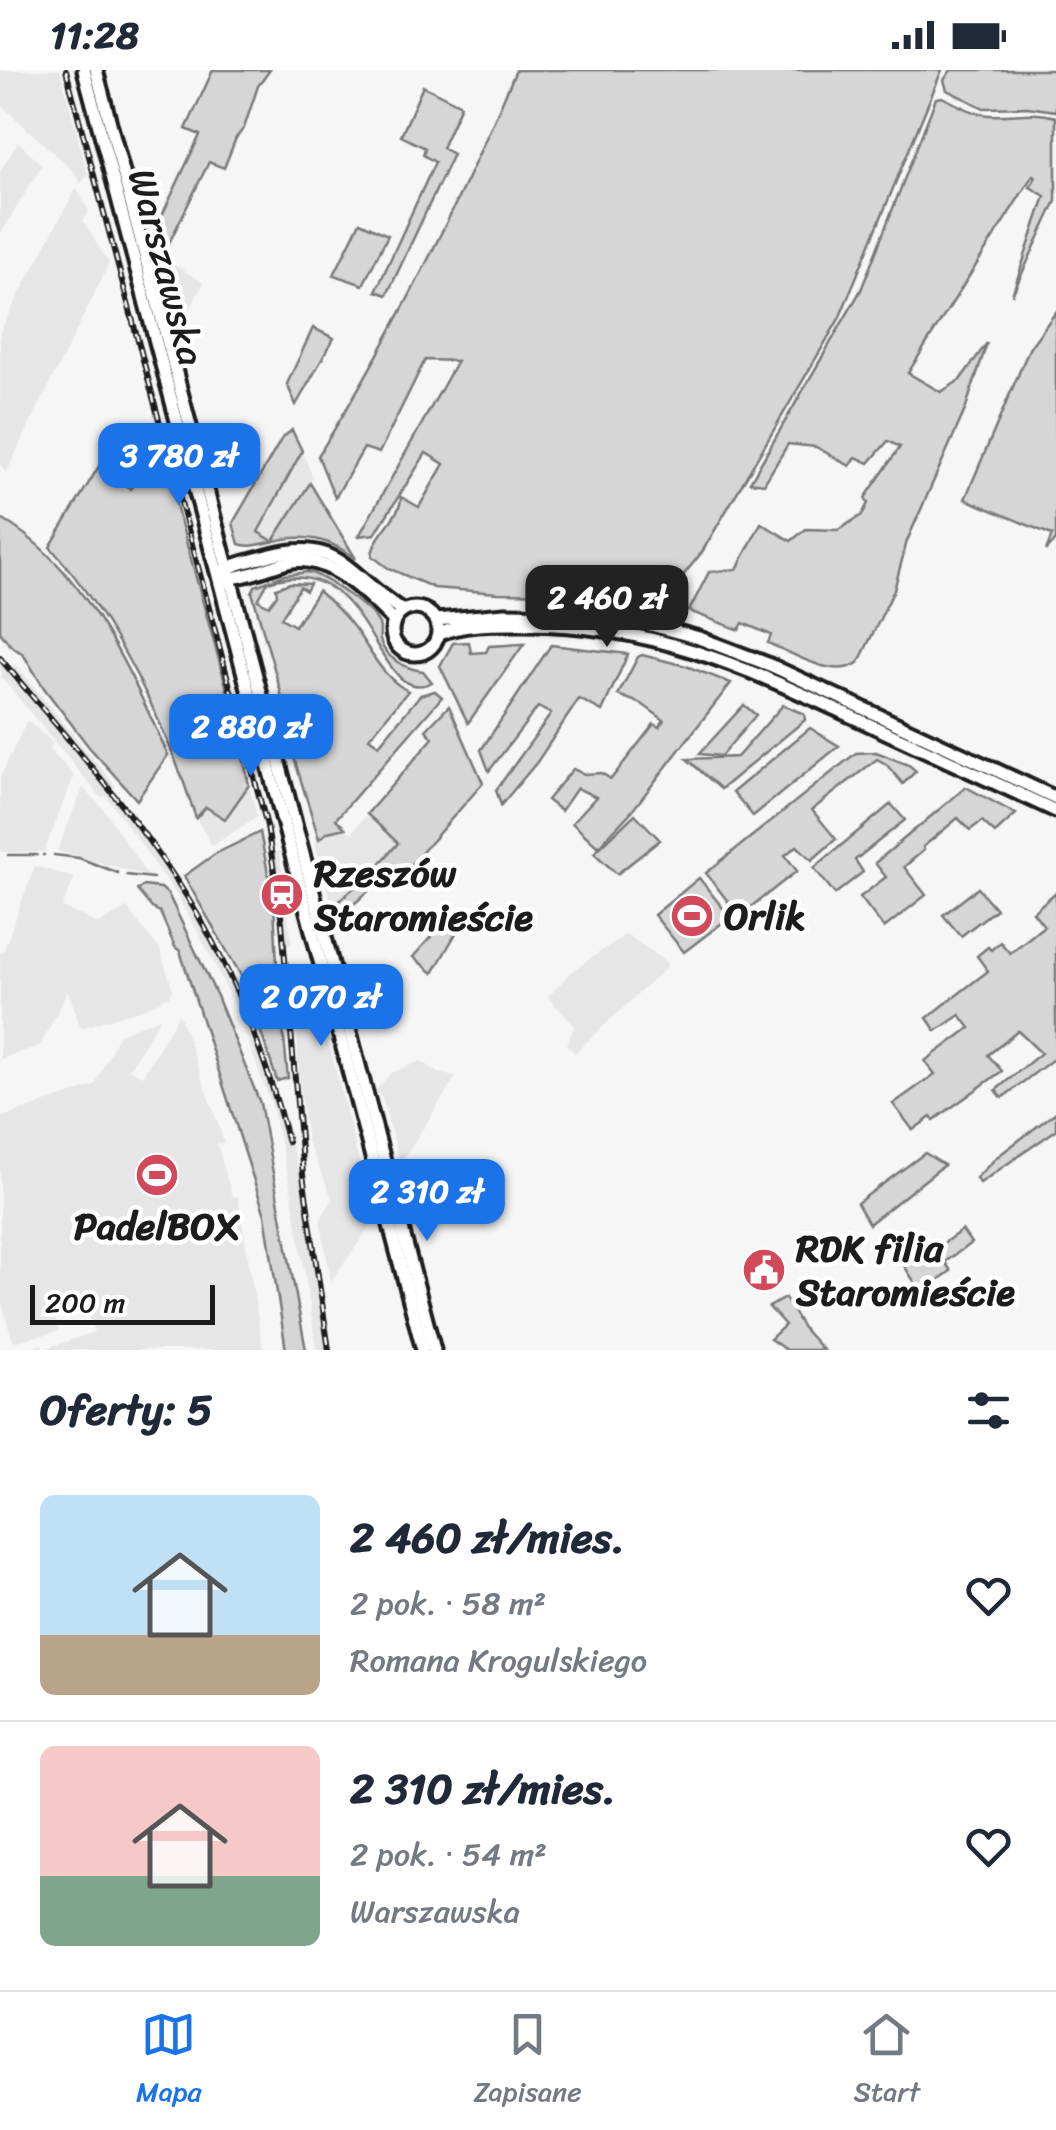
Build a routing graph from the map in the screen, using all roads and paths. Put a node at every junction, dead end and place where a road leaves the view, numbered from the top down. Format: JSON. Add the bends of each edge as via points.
{"nodes":[{"id":1,"x":84,"y":70,"type":"edge"},
{"id":2,"x":96,"y":70,"type":"edge"},
{"id":3,"x":226,"y":574,"type":"junction"},
{"id":4,"x":398,"y":616,"type":"junction"},
{"id":5,"x":436,"y":620,"type":"junction"},
{"id":6,"x":439,"y":634,"type":"junction"},
{"id":7,"x":1056,"y":798,"type":"edge"},
{"id":8,"x":1056,"y":811,"type":"edge"},
{"id":9,"x":422,"y":1350,"type":"edge"},
{"id":10,"x":434,"y":1350,"type":"edge"}],
"edges":[{"from":1,"to":3,"type":"main road","name":"Warszawska"},
{"from":2,"to":3,"type":"main road","name":"Warszawska"},
{"from":3,"to":4,"type":"main road","via":[[294,549],[321,551]]},
{"from":3,"to":9,"type":"main road","name":"Warszawska"},
{"from":3,"to":10,"type":"main road","name":"Warszawska"},
{"from":4,"to":5,"type":"main road","via":[[421,608]]},
{"from":4,"to":6,"type":"main road","via":[[394,642],[407,653],[430,650]]},
{"from":5,"to":6,"type":"main road"},
{"from":5,"to":7,"type":"main road","via":[[578,615],[686,634],[770,665]]},
{"from":6,"to":8,"type":"main road","via":[[542,624],[671,642],[750,670]]}]}
